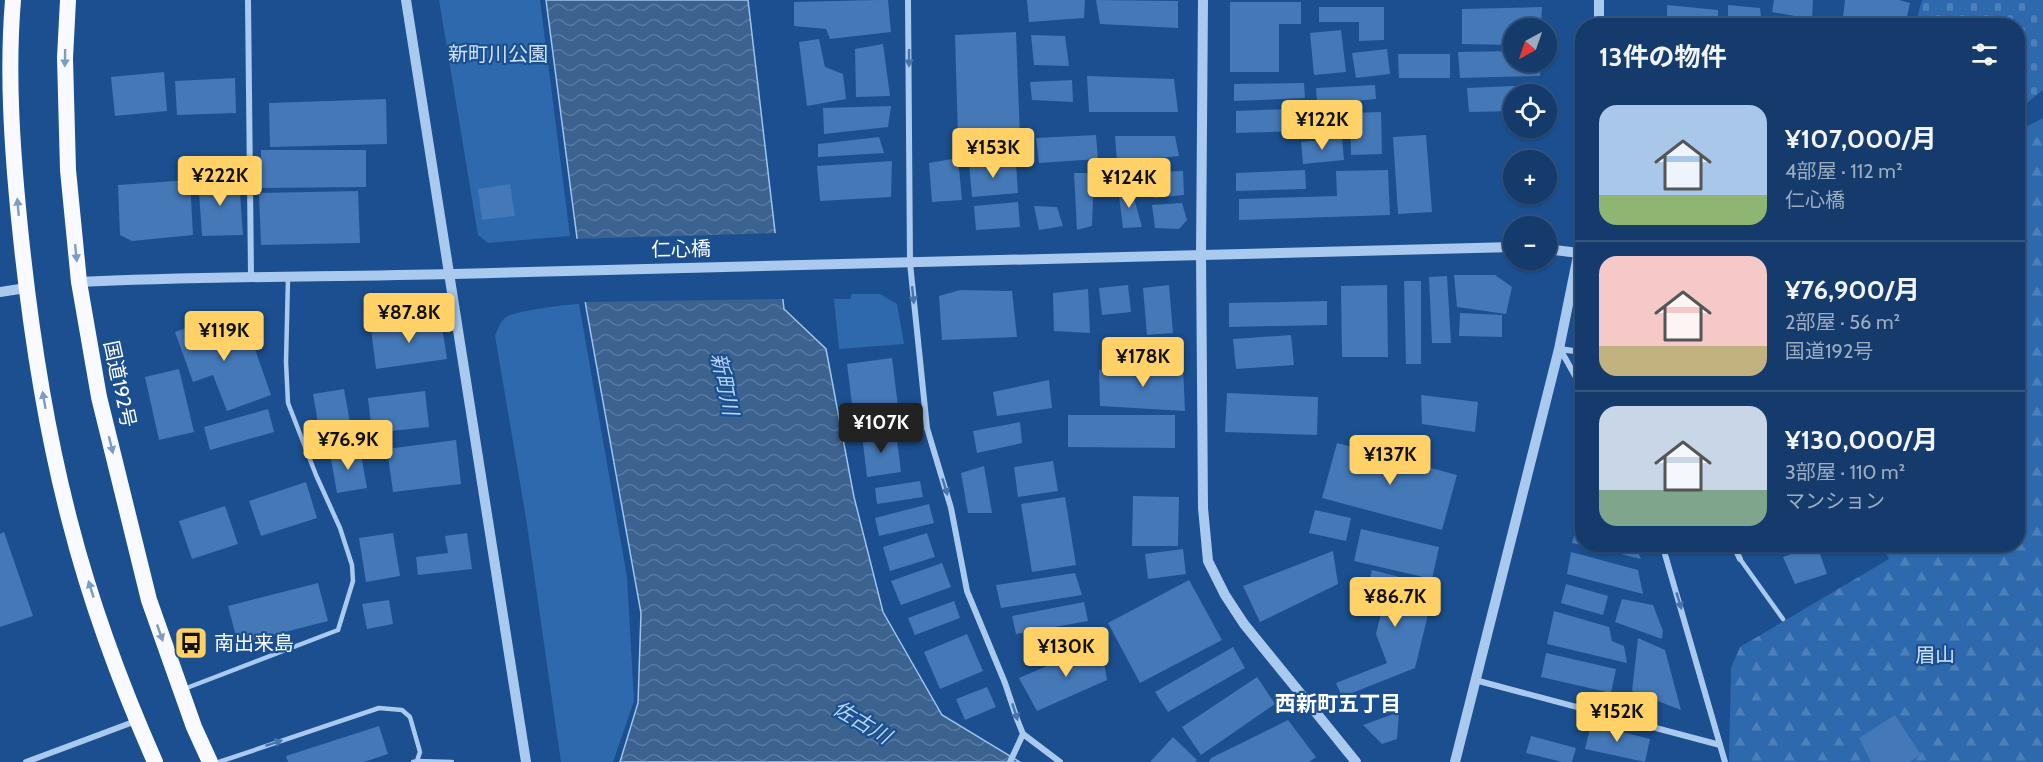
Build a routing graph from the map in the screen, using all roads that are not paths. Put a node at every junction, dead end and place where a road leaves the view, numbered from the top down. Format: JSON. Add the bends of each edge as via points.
{"nodes":[{"id":1,"x":13,"y":0,"type":"edge"},
{"id":2,"x":69,"y":0,"type":"edge"},
{"id":3,"x":248,"y":0,"type":"edge"},
{"id":4,"x":406,"y":0,"type":"edge"},
{"id":5,"x":908,"y":0,"type":"edge"},
{"id":6,"x":1203,"y":0,"type":"edge"},
{"id":7,"x":1599,"y":0,"type":"edge"},
{"id":8,"x":1599,"y":18,"type":"edge"},
{"id":9,"x":5,"y":41,"type":"edge"},
{"id":10,"x":1503,"y":247,"type":"edge"},
{"id":11,"x":1557,"y":250,"type":"edge"},
{"id":12,"x":1575,"y":253,"type":"edge"},
{"id":13,"x":1201,"y":254,"type":"junction"},
{"id":14,"x":910,"y":263,"type":"junction"},
{"id":15,"x":1575,"y":272,"type":"edge"},
{"id":16,"x":449,"y":274,"type":"junction"},
{"id":17,"x":251,"y":276,"type":"junction"},
{"id":18,"x":288,"y":276,"type":"junction"},
{"id":19,"x":79,"y":282,"type":"junction"},
{"id":20,"x":26,"y":288,"type":"junction"},
{"id":21,"x":0,"y":292,"type":"edge"},
{"id":22,"x":1559,"y":349,"type":"junction"},
{"id":23,"x":1575,"y":351,"type":"edge"},
{"id":24,"x":1575,"y":376,"type":"edge"},
{"id":25,"x":1664,"y":552,"type":"edge"},
{"id":26,"x":1737,"y":552,"type":"edge"},
{"id":27,"x":1740,"y":559,"type":"joint"},
{"id":28,"x":1783,"y":619,"type":"dead end"},
{"id":29,"x":1475,"y":680,"type":"junction"},
{"id":30,"x":180,"y":691,"type":"junction"},
{"id":31,"x":137,"y":720,"type":"junction"},
{"id":32,"x":1023,"y":734,"type":"junction"},
{"id":33,"x":1720,"y":745,"type":"junction"},
{"id":34,"x":415,"y":761,"type":"edge"},
{"id":35,"x":26,"y":762,"type":"edge"},
{"id":36,"x":155,"y":762,"type":"edge"},
{"id":37,"x":210,"y":762,"type":"edge"},
{"id":38,"x":219,"y":762,"type":"edge"},
{"id":39,"x":452,"y":762,"type":"edge"},
{"id":40,"x":526,"y":762,"type":"edge"},
{"id":41,"x":1010,"y":762,"type":"edge"},
{"id":42,"x":1059,"y":762,"type":"edge"},
{"id":43,"x":1356,"y":762,"type":"edge"},
{"id":44,"x":1455,"y":762,"type":"edge"},
{"id":45,"x":1725,"y":762,"type":"edge"}],
"edges":[{"from":1,"to":9,"type":"highway"},
{"from":2,"to":19,"type":"highway","name":"国道192号","one_way":true,"via":[[65,58],[68,170]]},
{"from":3,"to":17,"type":"street"},
{"from":4,"to":16,"type":"street"},
{"from":5,"to":14,"type":"street","one_way":true},
{"from":6,"to":13,"type":"street"},
{"from":7,"to":8,"type":"street"},
{"from":20,"to":9,"type":"highway","one_way":true},
{"from":10,"to":13,"type":"street","name":"仁心橋"},
{"from":11,"to":12,"type":"street"},
{"from":13,"to":14,"type":"street","name":"仁心橋"},
{"from":13,"to":43,"type":"street","via":[[1203,508],[1208,561],[1244,624]]},
{"from":14,"to":16,"type":"street","name":"仁心橋"},
{"from":14,"to":32,"type":"street","one_way":true,"via":[[927,428],[951,508],[967,591]]},
{"from":15,"to":22,"type":"street"},
{"from":16,"to":18,"type":"street","name":"仁心橋"},
{"from":16,"to":40,"type":"street"},
{"from":17,"to":18,"type":"street","name":"仁心橋"},
{"from":17,"to":19,"type":"street","name":"仁心橋"},
{"from":18,"to":30,"type":"lane","via":[[288,403],[340,528],[353,581],[338,630]]},
{"from":19,"to":30,"type":"highway","name":"国道192号","one_way":true,"via":[[99,397],[148,600]]},
{"from":20,"to":21,"type":"street"},
{"from":31,"to":20,"type":"highway","one_way":true,"via":[[70,522],[45,406]]},
{"from":22,"to":23,"type":"street"},
{"from":22,"to":24,"type":"street"},
{"from":22,"to":29,"type":"street"},
{"from":25,"to":33,"type":"street","one_way":true},
{"from":26,"to":27,"type":"street"},
{"from":27,"to":28,"type":"lane"},
{"from":29,"to":33,"type":"street"},
{"from":29,"to":44,"type":"street"},
{"from":30,"to":37,"type":"highway","name":"国道192号"},
{"from":31,"to":35,"type":"street"},
{"from":31,"to":36,"type":"highway"},
{"from":32,"to":41,"type":"street"},
{"from":32,"to":42,"type":"street"},
{"from":33,"to":45,"type":"street"},
{"from":38,"to":34,"type":"lane","one_way":true,"via":[[379,708],[402,711],[410,717],[420,752]]},
{"from":34,"to":39,"type":"lane"}]}
